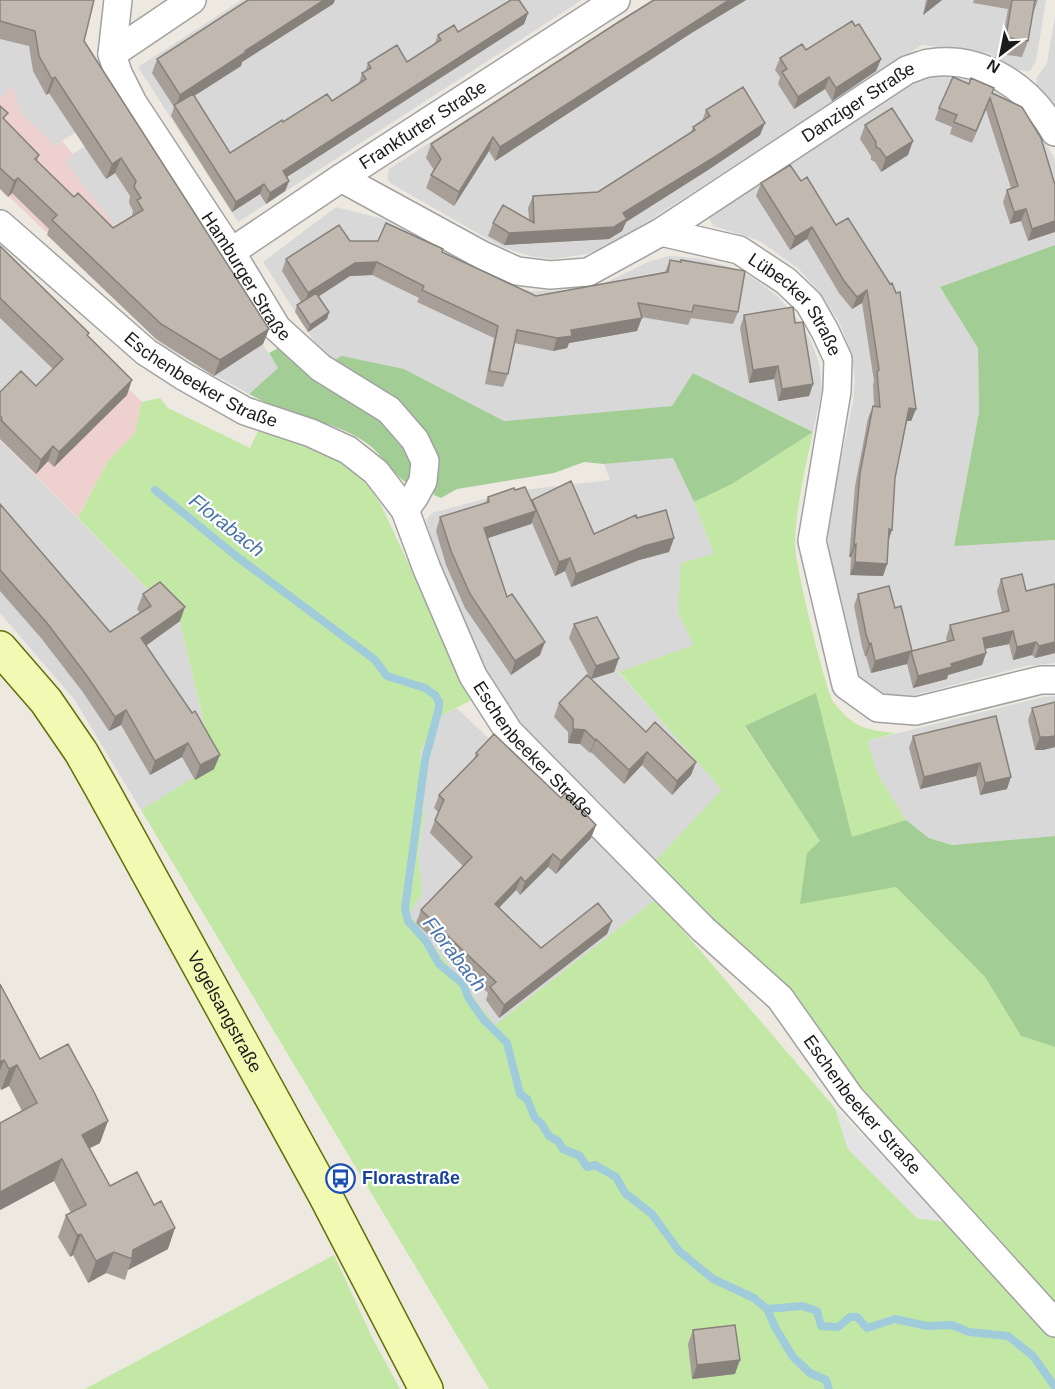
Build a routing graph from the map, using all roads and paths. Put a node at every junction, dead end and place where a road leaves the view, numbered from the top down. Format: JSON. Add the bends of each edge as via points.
{"nodes":[{"id":1,"x":118,"y":0,"type":"edge"},
{"id":2,"x":192,"y":0,"type":"edge"},
{"id":3,"x":616,"y":0,"type":"edge"},
{"id":4,"x":112,"y":54,"type":"junction"},
{"id":5,"x":1055,"y":132,"type":"edge"},
{"id":6,"x":341,"y":178,"type":"junction"},
{"id":7,"x":0,"y":224,"type":"edge"},
{"id":8,"x":661,"y":232,"type":"junction"},
{"id":9,"x":231,"y":252,"type":"junction"},
{"id":10,"x":405,"y":510,"type":"junction"},
{"id":11,"x":0,"y":648,"type":"edge"},
{"id":12,"x":1055,"y":680,"type":"edge"},
{"id":13,"x":1055,"y":1323,"type":"edge"},
{"id":14,"x":426,"y":1389,"type":"edge"}],
"edges":[{"from":1,"to":4,"type":"street","name":"Hamburger Straße"},
{"from":2,"to":4,"type":"street"},
{"from":3,"to":6,"type":"street","name":"Frankfurter Straße"},
{"from":4,"to":9,"type":"street","name":"Hamburger Straße","via":[[133,103]]},
{"from":5,"to":8,"type":"street","name":"Danziger Straße","via":[[1036,106],[996,73],[971,64],[928,63],[907,70]]},
{"from":6,"to":8,"type":"street","via":[[517,271],[550,275],[588,272]]},
{"from":6,"to":9,"type":"street","name":"Frankfurter Straße"},
{"from":7,"to":10,"type":"street","name":"Eschenbeeker Straße","via":[[146,352],[245,411],[348,450],[376,472]]},
{"from":8,"to":12,"type":"street","name":"Lübecker Straße","via":[[739,250],[786,281],[809,303],[838,359],[837,391],[812,541],[846,685],[878,708],[916,711],[1041,680]]},
{"from":9,"to":10,"type":"street","name":"Hamburger Straße","via":[[276,328],[321,368],[388,410],[415,440],[424,460],[423,481]]},
{"from":10,"to":13,"type":"street","name":"Eschenbeeker Straße","via":[[473,676],[509,732],[703,929],[780,998],[850,1097]]},
{"from":11,"to":14,"type":"street","name":"Vogelsangstraße","via":[[46,701],[81,752],[324,1193]]}]}
